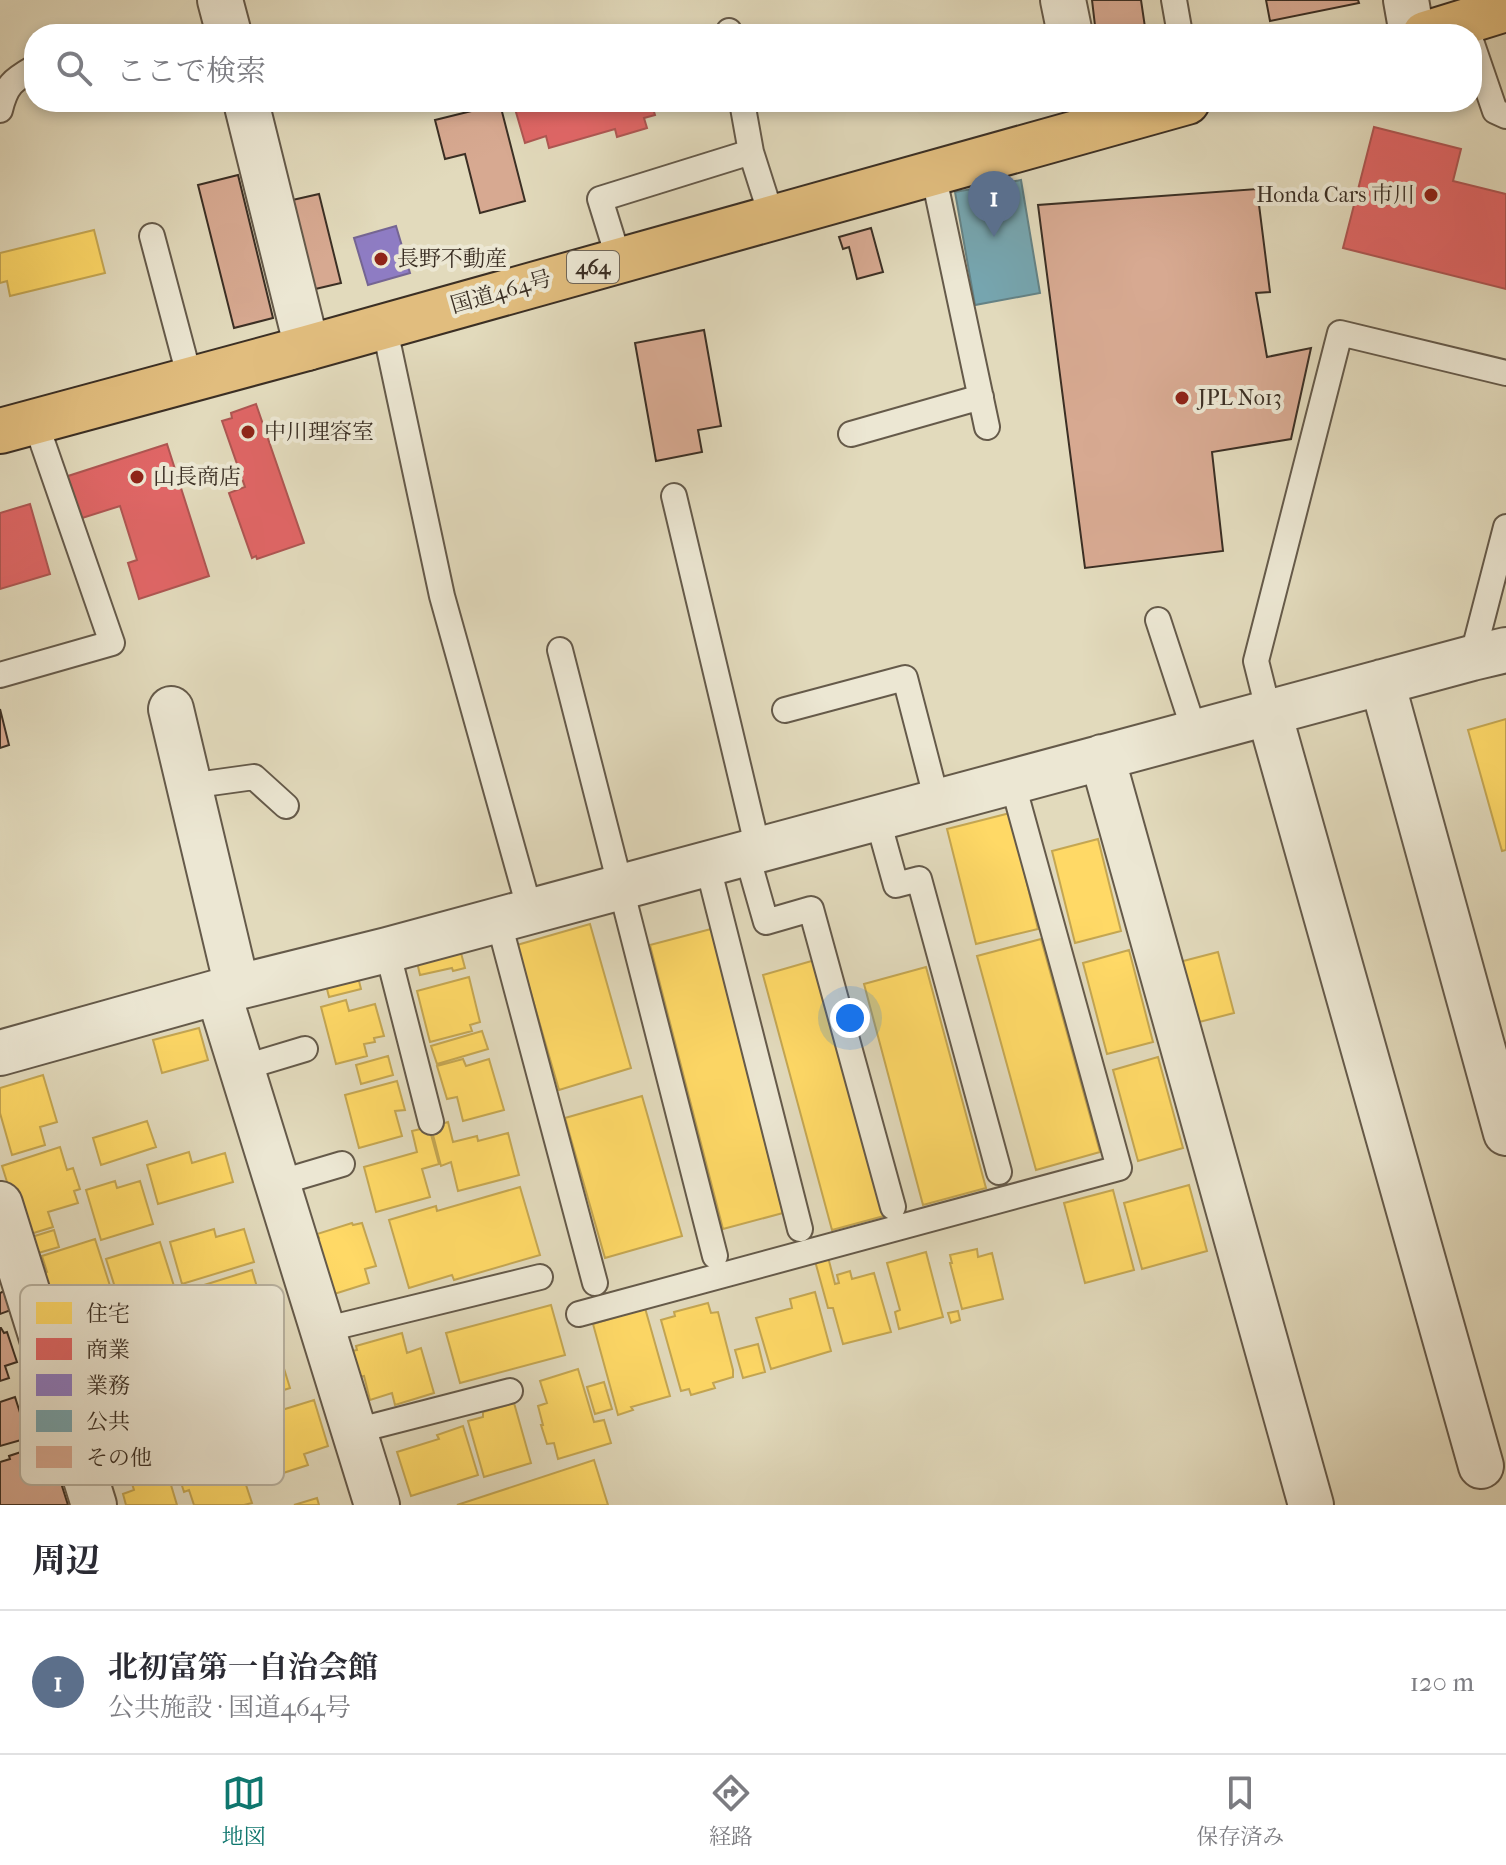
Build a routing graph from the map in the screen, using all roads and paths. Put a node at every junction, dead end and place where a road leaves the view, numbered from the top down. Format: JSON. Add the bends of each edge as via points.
{"nodes":[{"id":1,"x":220,"y":0,"type":"edge"},
{"id":2,"x":1063,"y":0,"type":"edge"},
{"id":3,"x":1174,"y":0,"type":"edge"},
{"id":4,"x":1406,"y":0,"type":"edge"},
{"id":5,"x":1506,"y":9,"type":"edge"},
{"id":6,"x":226,"y":24,"type":"edge"},
{"id":7,"x":1068,"y":24,"type":"edge"},
{"id":8,"x":1178,"y":24,"type":"edge"},
{"id":9,"x":1410,"y":24,"type":"edge"},
{"id":10,"x":1477,"y":24,"type":"edge"},
{"id":11,"x":24,"y":74,"type":"edge"},
{"id":12,"x":1482,"y":85,"type":"edge"},
{"id":13,"x":0,"y":110,"type":"edge"},
{"id":14,"x":248,"y":112,"type":"edge"},
{"id":15,"x":744,"y":112,"type":"edge"},
{"id":16,"x":1109,"y":112,"type":"edge"},
{"id":17,"x":1086,"y":115,"type":"edge"},
{"id":18,"x":1506,"y":116,"type":"edge"},
{"id":19,"x":751,"y":152,"type":"junction"},
{"id":20,"x":933,"y":173,"type":"junction"},
{"id":21,"x":772,"y":218,"type":"junction"},
{"id":22,"x":152,"y":236,"type":"dead end"},
{"id":23,"x":619,"y":260,"type":"junction"},
{"id":24,"x":384,"y":325,"type":"junction"},
{"id":25,"x":307,"y":348,"type":"junction"},
{"id":26,"x":1506,"y":373,"type":"edge"},
{"id":27,"x":190,"y":379,"type":"junction"},
{"id":28,"x":981,"y":397,"type":"junction"},
{"id":29,"x":17,"y":426,"type":"edge"},
{"id":30,"x":987,"y":427,"type":"dead end"},
{"id":31,"x":851,"y":434,"type":"dead end"},
{"id":32,"x":674,"y":496,"type":"dead end"},
{"id":33,"x":1506,"y":527,"type":"edge"},
{"id":34,"x":1158,"y":620,"type":"dead end"},
{"id":35,"x":560,"y":650,"type":"dead end"},
{"id":36,"x":1489,"y":654,"type":"edge"},
{"id":37,"x":0,"y":675,"type":"edge"},
{"id":38,"x":1382,"y":682,"type":"junction"},
{"id":39,"x":171,"y":709,"type":"dead end"},
{"id":40,"x":785,"y":710,"type":"dead end"},
{"id":41,"x":1269,"y":713,"type":"junction"},
{"id":42,"x":1195,"y":733,"type":"junction"},
{"id":43,"x":1102,"y":757,"type":"junction"},
{"id":44,"x":1012,"y":781,"type":"junction"},
{"id":45,"x":189,"y":786,"type":"junction"},
{"id":46,"x":937,"y":801,"type":"junction"},
{"id":47,"x":286,"y":806,"type":"dead end"},
{"id":48,"x":877,"y":817,"type":"junction"},
{"id":49,"x":737,"y":854,"type":"junction"},
{"id":50,"x":621,"y":885,"type":"junction"},
{"id":51,"x":514,"y":915,"type":"junction"},
{"id":52,"x":387,"y":950,"type":"junction"},
{"id":53,"x":228,"y":989,"type":"junction"},
{"id":54,"x":305,"y":1049,"type":"dead end"},
{"id":55,"x":0,"y":1053,"type":"edge"},
{"id":56,"x":242,"y":1068,"type":"junction"},
{"id":57,"x":431,"y":1122,"type":"dead end"},
{"id":58,"x":1506,"y":1133,"type":"edge"},
{"id":59,"x":342,"y":1164,"type":"dead end"},
{"id":60,"x":999,"y":1172,"type":"dead end"},
{"id":61,"x":278,"y":1183,"type":"junction"},
{"id":62,"x":893,"y":1207,"type":"dead end"},
{"id":63,"x":800,"y":1229,"type":"dead end"},
{"id":64,"x":4,"y":1232,"type":"edge"},
{"id":65,"x":715,"y":1256,"type":"dead end"},
{"id":66,"x":540,"y":1277,"type":"dead end"},
{"id":67,"x":595,"y":1283,"type":"dead end"},
{"id":68,"x":21,"y":1285,"type":"edge"},
{"id":69,"x":579,"y":1314,"type":"dead end"},
{"id":70,"x":323,"y":1330,"type":"junction"},
{"id":71,"x":510,"y":1391,"type":"dead end"},
{"id":72,"x":355,"y":1431,"type":"junction"},
{"id":73,"x":1481,"y":1466,"type":"dead end"},
{"id":74,"x":87,"y":1485,"type":"edge"},
{"id":75,"x":94,"y":1505,"type":"edge"},
{"id":76,"x":377,"y":1505,"type":"edge"},
{"id":77,"x":1311,"y":1505,"type":"edge"}],
"edges":[{"from":1,"to":6,"type":"street"},
{"from":2,"to":7,"type":"street"},
{"from":3,"to":8,"type":"lane"},
{"from":4,"to":9,"type":"street"},
{"from":5,"to":10,"type":"highway"},
{"from":11,"to":13,"type":"lane","via":[[3,97]]},
{"from":12,"to":18,"type":"lane","via":[[1495,111]]},
{"from":14,"to":25,"type":"street"},
{"from":15,"to":19,"type":"lane"},
{"from":16,"to":17,"type":"highway","name":"国道464号","number":"464"},
{"from":17,"to":20,"type":"highway","name":"国道464号","number":"464"},
{"from":19,"to":21,"type":"lane"},
{"from":19,"to":23,"type":"lane","via":[[600,199]]},
{"from":20,"to":21,"type":"highway","name":"国道464号","number":"464"},
{"from":20,"to":28,"type":"lane"},
{"from":21,"to":23,"type":"highway","name":"国道464号","number":"464"},
{"from":22,"to":27,"type":"lane"},
{"from":23,"to":24,"type":"highway","name":"国道464号","number":"464"},
{"from":24,"to":25,"type":"highway","name":"国道464号","number":"464"},
{"from":24,"to":51,"type":"lane"},
{"from":25,"to":27,"type":"highway","name":"国道464号","number":"464"},
{"from":26,"to":41,"type":"lane","via":[[1340,333],[1256,661]]},
{"from":27,"to":29,"type":"highway","name":"国道464号","number":"464"},
{"from":28,"to":30,"type":"lane"},
{"from":28,"to":31,"type":"lane"},
{"from":29,"to":37,"type":"lane","via":[[112,643]]},
{"from":32,"to":49,"type":"lane"},
{"from":33,"to":36,"type":"lane"},
{"from":34,"to":42,"type":"lane"},
{"from":35,"to":50,"type":"lane"},
{"from":36,"to":38,"type":"street"},
{"from":38,"to":41,"type":"street"},
{"from":38,"to":58,"type":"street"},
{"from":39,"to":45,"type":"street"},
{"from":40,"to":46,"type":"lane","via":[[905,678]]},
{"from":41,"to":42,"type":"street"},
{"from":41,"to":73,"type":"street"},
{"from":42,"to":43,"type":"street"},
{"from":43,"to":44,"type":"street"},
{"from":43,"to":77,"type":"street"},
{"from":44,"to":46,"type":"street"},
{"from":44,"to":69,"type":"lane","via":[[1119,1168]]},
{"from":45,"to":47,"type":"lane","via":[[254,777]]},
{"from":45,"to":53,"type":"street"},
{"from":46,"to":48,"type":"street"},
{"from":48,"to":49,"type":"street"},
{"from":48,"to":60,"type":"lane","via":[[896,885],[919,879]]},
{"from":49,"to":50,"type":"street"},
{"from":49,"to":62,"type":"lane","via":[[766,922],[811,909]]},
{"from":49,"to":63,"type":"lane"},
{"from":50,"to":51,"type":"street"},
{"from":50,"to":65,"type":"lane"},
{"from":51,"to":52,"type":"street"},
{"from":51,"to":67,"type":"lane"},
{"from":52,"to":53,"type":"street"},
{"from":52,"to":57,"type":"lane"},
{"from":53,"to":55,"type":"street"},
{"from":53,"to":56,"type":"street"},
{"from":54,"to":56,"type":"lane"},
{"from":56,"to":61,"type":"street"},
{"from":59,"to":61,"type":"lane"},
{"from":61,"to":70,"type":"street"},
{"from":64,"to":68,"type":"street"},
{"from":66,"to":70,"type":"lane"},
{"from":70,"to":72,"type":"street"},
{"from":71,"to":72,"type":"lane"},
{"from":72,"to":76,"type":"street"},
{"from":74,"to":75,"type":"street"}]}
